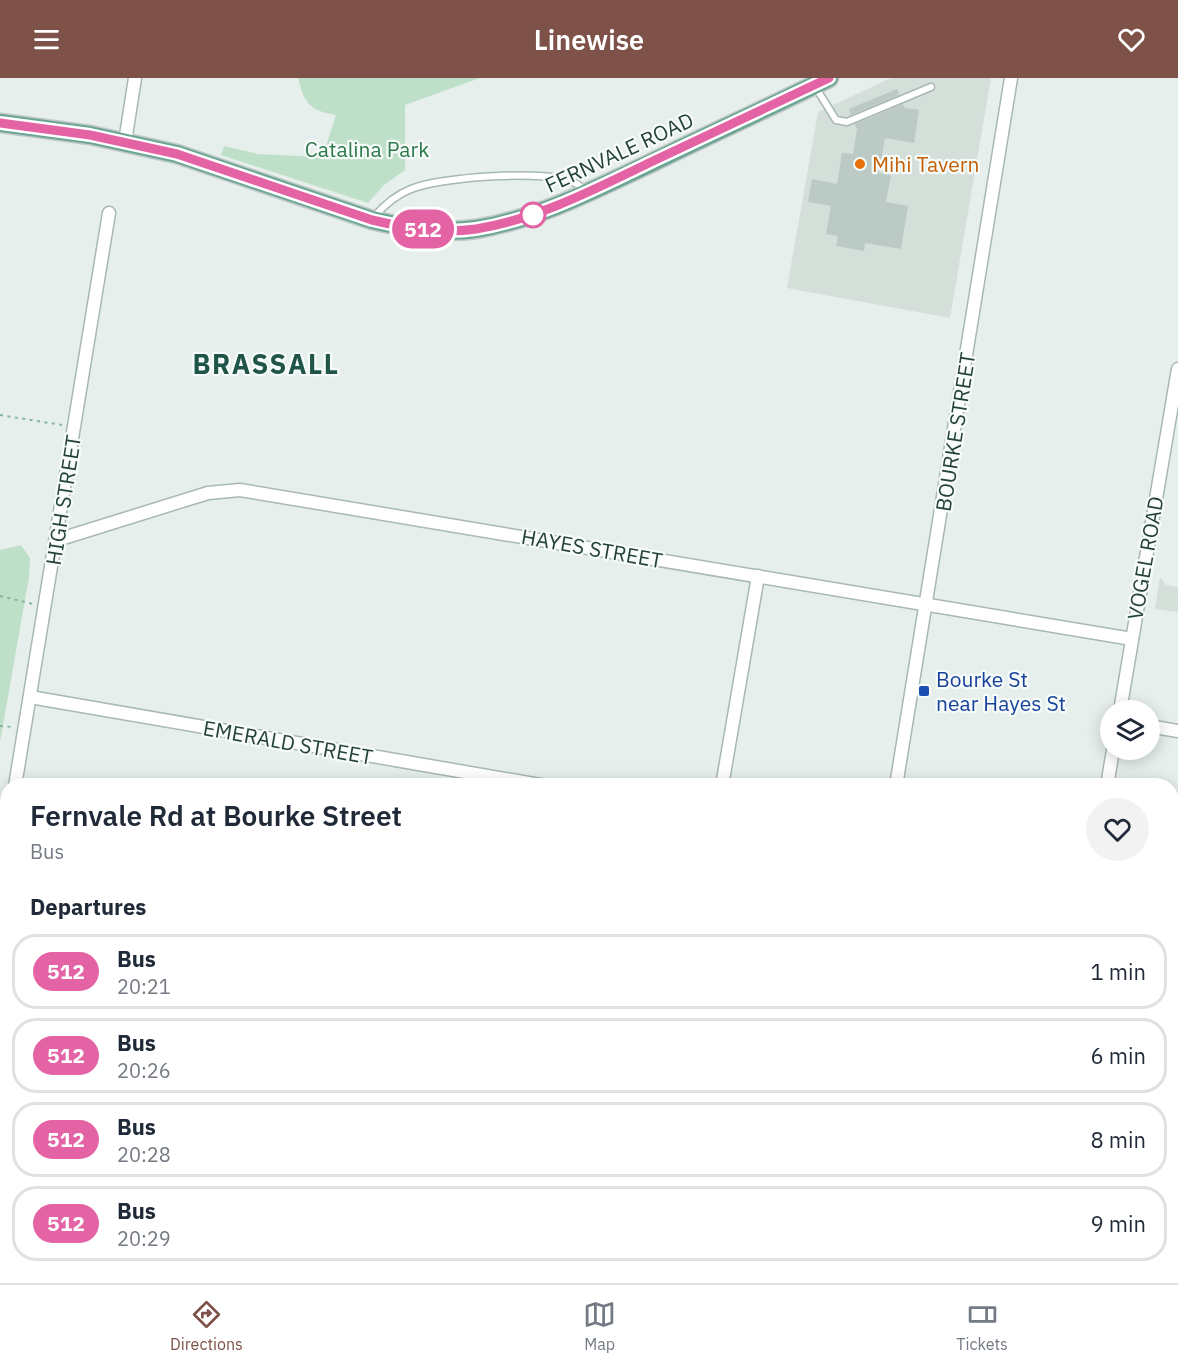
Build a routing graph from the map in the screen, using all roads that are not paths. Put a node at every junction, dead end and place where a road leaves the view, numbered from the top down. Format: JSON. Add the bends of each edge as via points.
{"nodes":[{"id":1,"x":135,"y":78,"type":"edge"},
{"id":2,"x":1011,"y":78,"type":"edge"},
{"id":3,"x":822,"y":82,"type":"edge"},
{"id":4,"x":931,"y":87,"type":"dead end"},
{"id":5,"x":0,"y":123,"type":"edge"},
{"id":6,"x":125,"y":142,"type":"junction"},
{"id":7,"x":587,"y":193,"type":"junction"},
{"id":8,"x":109,"y":213,"type":"dead end"},
{"id":9,"x":372,"y":220,"type":"junction"},
{"id":10,"x":1178,"y":369,"type":"edge"},
{"id":11,"x":57,"y":540,"type":"junction"},
{"id":12,"x":758,"y":576,"type":"junction"},
{"id":13,"x":926,"y":604,"type":"junction"},
{"id":14,"x":1132,"y":639,"type":"junction"},
{"id":15,"x":30,"y":697,"type":"junction"},
{"id":16,"x":1122,"y":700,"type":"edge"},
{"id":17,"x":1160,"y":728,"type":"edge"},
{"id":18,"x":1178,"y":731,"type":"edge"},
{"id":19,"x":1111,"y":760,"type":"edge"},
{"id":20,"x":16,"y":778,"type":"edge"},
{"id":21,"x":500,"y":778,"type":"edge"},
{"id":22,"x":723,"y":778,"type":"edge"},
{"id":23,"x":897,"y":778,"type":"edge"},
{"id":24,"x":1108,"y":778,"type":"edge"}],
"edges":[{"from":1,"to":6,"type":"street"},
{"from":2,"to":13,"type":"street","name":"BOURKE STREET"},
{"from":3,"to":4,"type":"lane","via":[[840,122]]},
{"from":3,"to":7,"type":"main road","name":"FERNVALE ROAD"},
{"from":5,"to":6,"type":"main road","name":"FERNVALE ROAD"},
{"from":6,"to":9,"type":"main road","name":"FERNVALE ROAD","via":[[177,154]]},
{"from":7,"to":9,"type":"main road","name":"FERNVALE ROAD","via":[[530,216],[474,229],[439,231]]},
{"from":7,"to":9,"type":"lane","via":[[576,183],[554,178],[443,180],[409,189],[384,206]]},
{"from":8,"to":11,"type":"street","name":"HIGH STREET"},
{"from":10,"to":14,"type":"street","name":"VOGEL ROAD"},
{"from":11,"to":12,"type":"street","name":"HAYES STREET","via":[[208,493],[240,490]]},
{"from":11,"to":15,"type":"street","name":"HIGH STREET"},
{"from":12,"to":13,"type":"street","name":"HAYES STREET"},
{"from":12,"to":22,"type":"street"},
{"from":13,"to":14,"type":"street","name":"HAYES STREET"},
{"from":13,"to":23,"type":"street","name":"BOURKE STREET"},
{"from":14,"to":16,"type":"street","name":"VOGEL ROAD"},
{"from":15,"to":20,"type":"street","name":"HIGH STREET"},
{"from":15,"to":21,"type":"street","name":"EMERALD STREET"},
{"from":17,"to":18,"type":"street"},
{"from":19,"to":24,"type":"street"}]}
